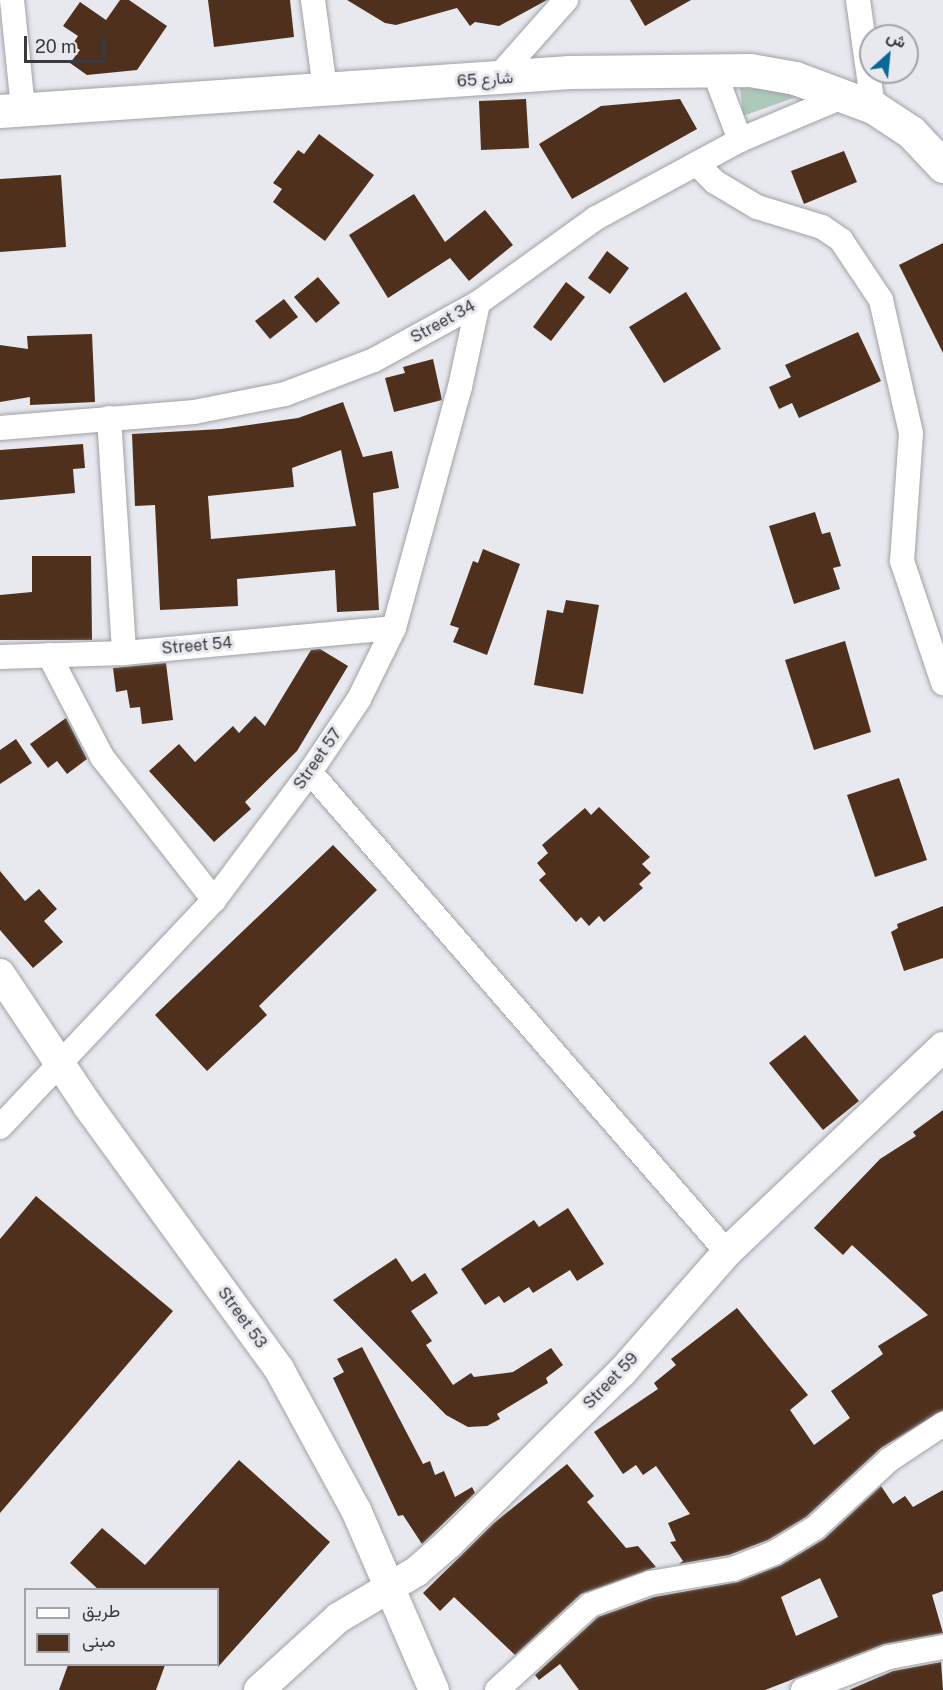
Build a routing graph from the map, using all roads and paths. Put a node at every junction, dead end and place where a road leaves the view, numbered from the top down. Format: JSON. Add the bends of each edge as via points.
{"nodes":[{"id":1,"x":12,"y":0,"type":"edge"},
{"id":2,"x":313,"y":0,"type":"edge"},
{"id":3,"x":566,"y":0,"type":"edge"},
{"id":4,"x":858,"y":0,"type":"edge"},
{"id":5,"x":714,"y":71,"type":"junction"},
{"id":6,"x":495,"y":80,"type":"junction"},
{"id":7,"x":325,"y":89,"type":"junction"},
{"id":8,"x":858,"y":102,"type":"junction"},
{"id":9,"x":11,"y":110,"type":"edge"},
{"id":10,"x":740,"y":140,"type":"junction"},
{"id":11,"x":697,"y":164,"type":"junction"},
{"id":12,"x":943,"y":166,"type":"edge"},
{"id":13,"x":478,"y":303,"type":"junction"},
{"id":14,"x":109,"y":418,"type":"junction"},
{"id":15,"x":0,"y":428,"type":"edge"},
{"id":16,"x":394,"y":628,"type":"junction"},
{"id":17,"x":124,"y":653,"type":"junction"},
{"id":18,"x":49,"y":655,"type":"junction"},
{"id":19,"x":0,"y":657,"type":"edge"},
{"id":20,"x":943,"y":683,"type":"edge"},
{"id":21,"x":310,"y":772,"type":"junction"},
{"id":22,"x":214,"y":900,"type":"junction"},
{"id":23,"x":0,"y":974,"type":"edge"},
{"id":24,"x":943,"y":1047,"type":"edge"},
{"id":25,"x":60,"y":1062,"type":"junction"},
{"id":26,"x":0,"y":1127,"type":"edge"},
{"id":27,"x":727,"y":1252,"type":"junction"},
{"id":28,"x":943,"y":1424,"type":"edge"},
{"id":29,"x":389,"y":1587,"type":"junction"},
{"id":30,"x":943,"y":1647,"type":"edge"},
{"id":31,"x":259,"y":1690,"type":"edge"},
{"id":32,"x":434,"y":1690,"type":"edge"},
{"id":33,"x":497,"y":1690,"type":"edge"},
{"id":34,"x":803,"y":1690,"type":"edge"}],
"edges":[{"from":1,"to":9,"type":"street"},
{"from":2,"to":7,"type":"street"},
{"from":3,"to":6,"type":"street"},
{"from":4,"to":8,"type":"street"},
{"from":5,"to":6,"type":"main road","name":"شارع 65","via":[[570,72]]},
{"from":5,"to":8,"type":"main road","name":"شارع 65","via":[[750,70],[795,78]]},
{"from":5,"to":10,"type":"street"},
{"from":6,"to":7,"type":"main road","name":"شارع 65"},
{"from":7,"to":9,"type":"main road","name":"شارع 65"},
{"from":8,"to":10,"type":"street","name":"Street 34"},
{"from":8,"to":12,"type":"main road","name":"شارع 65","via":[[911,132]]},
{"from":10,"to":11,"type":"street","name":"Street 34"},
{"from":11,"to":13,"type":"street","name":"Street 34","via":[[596,218]]},
{"from":11,"to":20,"type":"street","via":[[715,182],[757,207],[822,226],[841,240],[881,300],[912,434],[903,561]]},
{"from":13,"to":14,"type":"street","name":"Street 34","via":[[374,360],[285,394],[194,412]]},
{"from":13,"to":16,"type":"street","name":"Street 57","via":[[460,387]]},
{"from":14,"to":15,"type":"street","name":"Street 34"},
{"from":14,"to":17,"type":"street"},
{"from":16,"to":17,"type":"street","name":"Street 54"},
{"from":16,"to":21,"type":"street","name":"Street 57","via":[[359,699]]},
{"from":17,"to":18,"type":"street","name":"Street 54"},
{"from":18,"to":19,"type":"street","name":"Street 54"},
{"from":18,"to":22,"type":"street","via":[[102,757]]},
{"from":21,"to":22,"type":"street","name":"Street 57"},
{"from":21,"to":27,"type":"street"},
{"from":22,"to":25,"type":"street","name":"Street 57"},
{"from":23,"to":25,"type":"street","name":"Street 53"},
{"from":24,"to":27,"type":"street","name":"Street 59"},
{"from":25,"to":26,"type":"street","name":"Street 57"},
{"from":25,"to":29,"type":"street","name":"Street 53","via":[[279,1369],[356,1510]]},
{"from":27,"to":29,"type":"street","name":"Street 59","via":[[614,1380],[448,1543]]},
{"from":28,"to":33,"type":"street","via":[[889,1460],[815,1528],[774,1552],[733,1569],[650,1583],[590,1605]]},
{"from":29,"to":31,"type":"street","name":"Street 59","via":[[338,1618]]},
{"from":29,"to":32,"type":"street","name":"Street 53"},
{"from":30,"to":34,"type":"street","via":[[889,1657]]}]}
